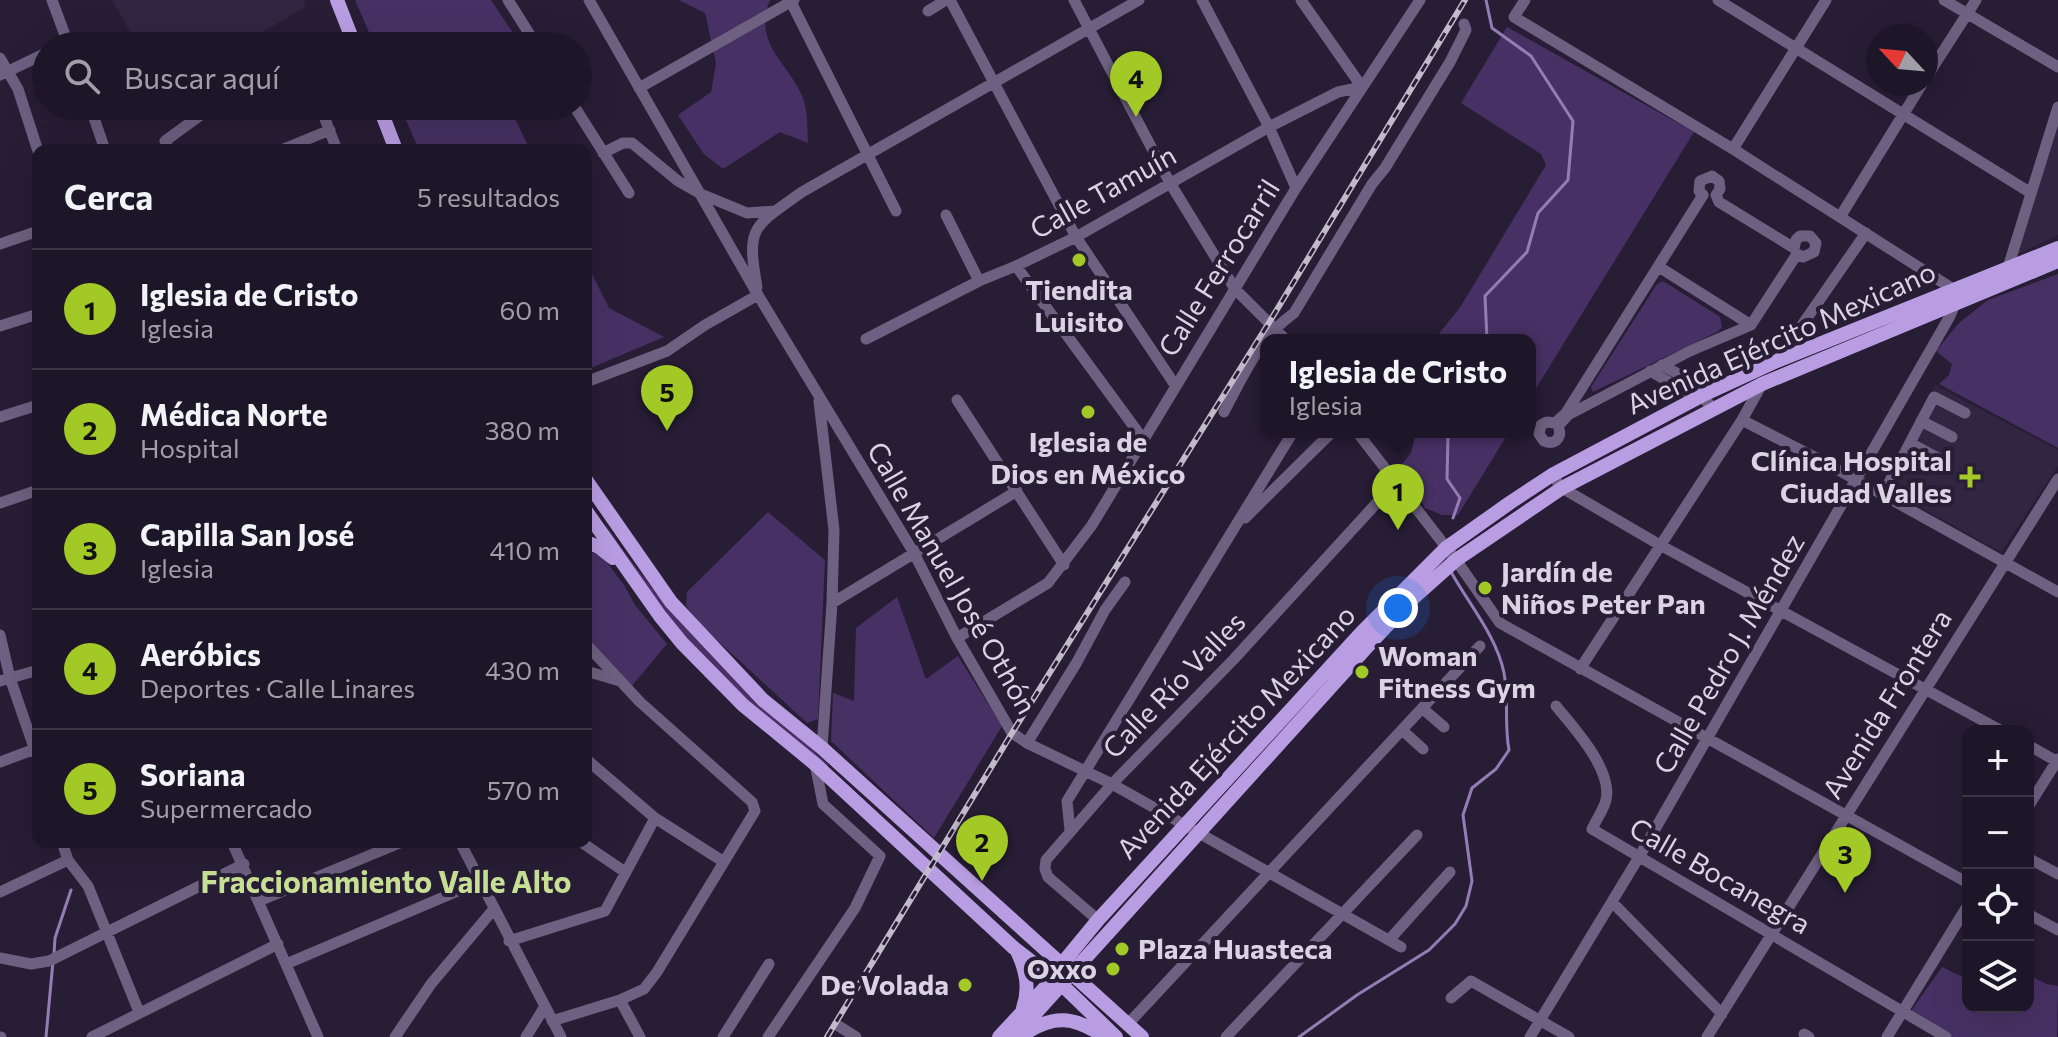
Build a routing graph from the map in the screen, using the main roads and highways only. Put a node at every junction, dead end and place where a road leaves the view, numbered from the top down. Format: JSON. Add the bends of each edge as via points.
{"nodes":[{"id":1,"x":337,"y":0,"type":"edge"},
{"id":2,"x":350,"y":32,"type":"edge"},
{"id":3,"x":384,"y":120,"type":"edge"},
{"id":4,"x":394,"y":144,"type":"edge"},
{"id":5,"x":2058,"y":248,"type":"edge"},
{"id":6,"x":2058,"y":261,"type":"edge"},
{"id":7,"x":2006,"y":275,"type":"junction"},
{"id":8,"x":1954,"y":296,"type":"junction"},
{"id":9,"x":592,"y":489,"type":"edge"},
{"id":10,"x":592,"y":522,"type":"edge"},
{"id":11,"x":592,"y":544,"type":"edge"},
{"id":12,"x":1451,"y":554,"type":"junction"},
{"id":13,"x":621,"y":563,"type":"junction"},
{"id":14,"x":1191,"y":829,"type":"junction"},
{"id":15,"x":1014,"y":948,"type":"junction"},
{"id":16,"x":1061,"y":976,"type":"junction"},
{"id":17,"x":1016,"y":1020,"type":"junction"},
{"id":18,"x":999,"y":1037,"type":"edge"},
{"id":19,"x":1016,"y":1037,"type":"edge"},
{"id":20,"x":1105,"y":1037,"type":"edge"},
{"id":21,"x":1116,"y":1037,"type":"edge"},
{"id":22,"x":1142,"y":1037,"type":"edge"}],
"edges":[{"from":1,"to":2,"type":"main road"},
{"from":3,"to":4,"type":"main road"},
{"from":5,"to":7,"type":"main road","name":"Avenida Ejército Mexicano"},
{"from":6,"to":7,"type":"main road","name":"Avenida Ejército Mexicano"},
{"from":7,"to":8,"type":"main road","name":"Avenida Ejército Mexicano"},
{"from":8,"to":12,"type":"main road","name":"Avenida Ejército Mexicano","via":[[1713,408]]},
{"from":8,"to":12,"type":"main road","name":"Avenida Ejército Mexicano","via":[[1700,394],[1552,475]]},
{"from":9,"to":16,"type":"main road","via":[[671,602],[763,700],[822,748]]},
{"from":10,"to":13,"type":"main road"},
{"from":11,"to":13,"type":"main road"},
{"from":12,"to":14,"type":"main road","name":"Avenida Ejército Mexicano"},
{"from":13,"to":15,"type":"main road","via":[[682,643],[743,705],[815,764]]},
{"from":14,"to":16,"type":"main road","name":"Avenida Ejército Mexicano"},
{"from":14,"to":16,"type":"main road","name":"Avenida Ejército Mexicano","via":[[1098,920]]},
{"from":15,"to":16,"type":"main road"},
{"from":15,"to":17,"type":"main road","via":[[1028,992]]},
{"from":16,"to":17,"type":"main road"},
{"from":16,"to":19,"type":"main road"},
{"from":16,"to":21,"type":"main road"},
{"from":16,"to":22,"type":"main road"},
{"from":17,"to":18,"type":"main road"},
{"from":19,"to":20,"type":"main road","via":[[1050,1021],[1070,1020]]}]}
